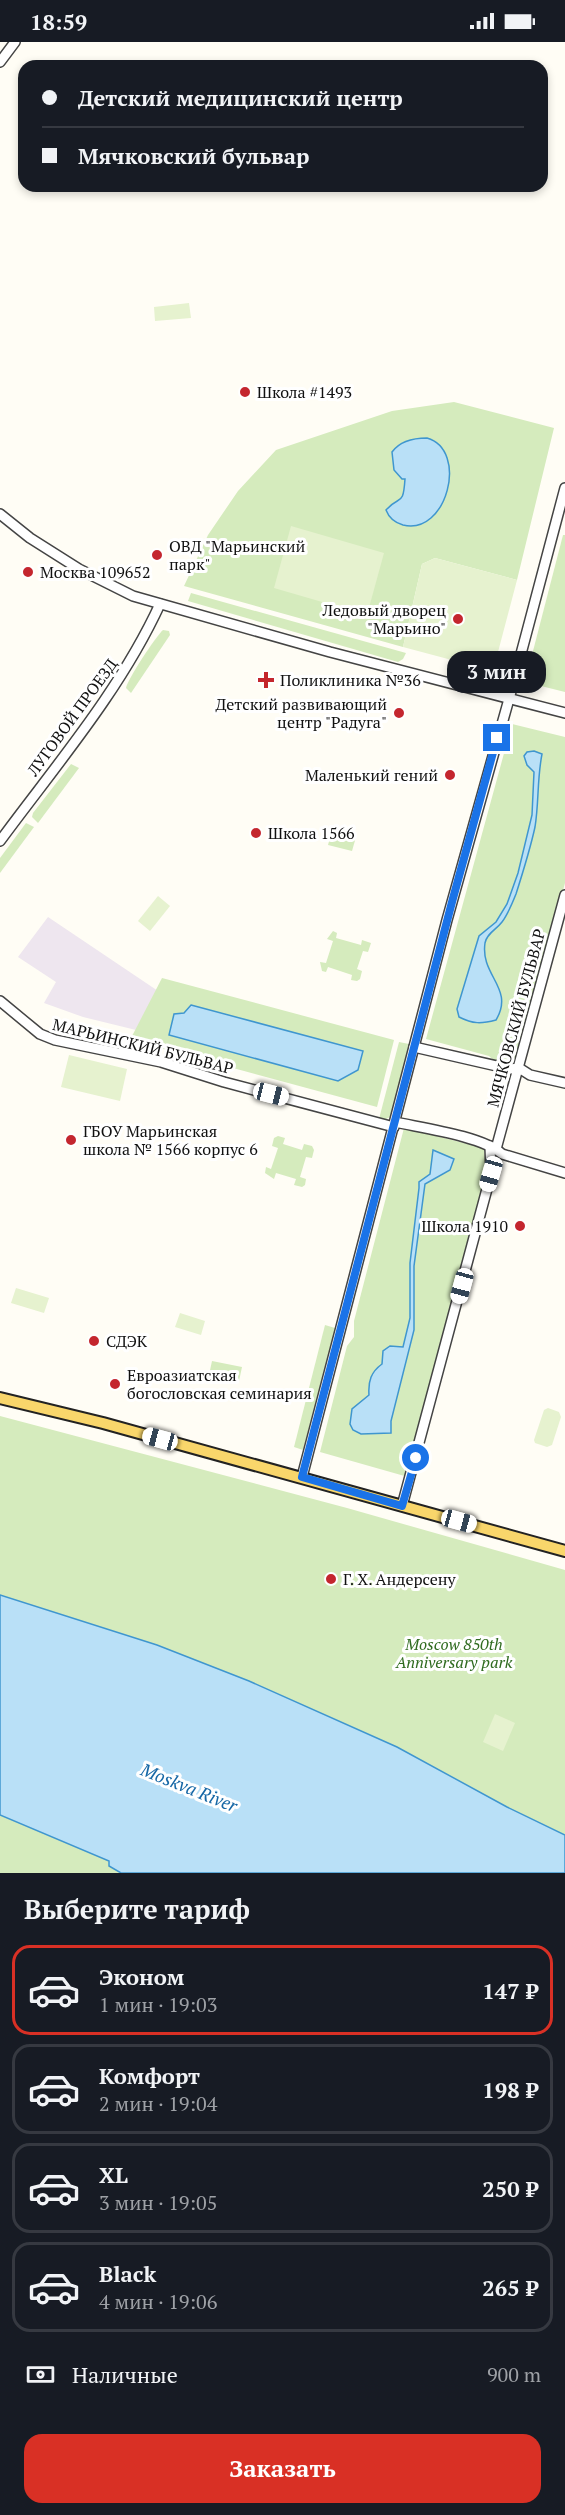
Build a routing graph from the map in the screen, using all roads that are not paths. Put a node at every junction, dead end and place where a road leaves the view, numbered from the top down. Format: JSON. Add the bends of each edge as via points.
{"nodes":[{"id":1,"x":15,"y":42,"type":"edge"},
{"id":2,"x":0,"y":62,"type":"edge"},
{"id":3,"x":565,"y":488,"type":"edge"},
{"id":4,"x":0,"y":514,"type":"edge"},
{"id":5,"x":160,"y":604,"type":"junction"},
{"id":6,"x":509,"y":699,"type":"junction"},
{"id":7,"x":565,"y":713,"type":"edge"},
{"id":8,"x":0,"y":841,"type":"edge"},
{"id":9,"x":565,"y":895,"type":"edge"},
{"id":10,"x":0,"y":1001,"type":"edge"},
{"id":11,"x":414,"y":1047,"type":"junction"},
{"id":12,"x":519,"y":1068,"type":"junction"},
{"id":13,"x":565,"y":1083,"type":"edge"},
{"id":14,"x":394,"y":1124,"type":"junction"},
{"id":15,"x":493,"y":1147,"type":"junction"},
{"id":16,"x":565,"y":1173,"type":"edge"},
{"id":17,"x":0,"y":1398,"type":"edge"},
{"id":18,"x":302,"y":1477,"type":"junction"},
{"id":19,"x":402,"y":1506,"type":"junction"},
{"id":20,"x":565,"y":1551,"type":"edge"}],
"edges":[{"from":1,"to":2,"type":"street"},
{"from":3,"to":6,"type":"street"},
{"from":4,"to":5,"type":"street","via":[[30,538],[93,577]]},
{"from":5,"to":6,"type":"street"},
{"from":5,"to":8,"type":"street","name":"ЛУГОВОЙ ПРОЕЗД","via":[[115,684]]},
{"from":6,"to":7,"type":"street"},
{"from":6,"to":11,"type":"street"},
{"from":9,"to":12,"type":"street","name":"МЯЧКОВСКИЙ БУЛЬВАР"},
{"from":10,"to":14,"type":"street","name":"МАРЬИНСКИЙ БУЛЬВАР","via":[[40,1034],[55,1040],[161,1062],[224,1082]]},
{"from":11,"to":12,"type":"street"},
{"from":11,"to":14,"type":"street"},
{"from":12,"to":13,"type":"street","via":[[530,1075]]},
{"from":12,"to":15,"type":"street","name":"МЯЧКОВСКИЙ БУЛЬВАР"},
{"from":14,"to":15,"type":"street","name":"МАРЬИНСКИЙ БУЛЬВАР"},
{"from":14,"to":18,"type":"street"},
{"from":15,"to":16,"type":"street","name":"МАРЬИНСКИЙ БУЛЬВАР","via":[[502,1154]]},
{"from":15,"to":19,"type":"street","name":"МЯЧКОВСКИЙ БУЛЬВАР","via":[[491,1174]]},
{"from":17,"to":18,"type":"main road"},
{"from":18,"to":19,"type":"main road"},
{"from":19,"to":20,"type":"main road"}]}
